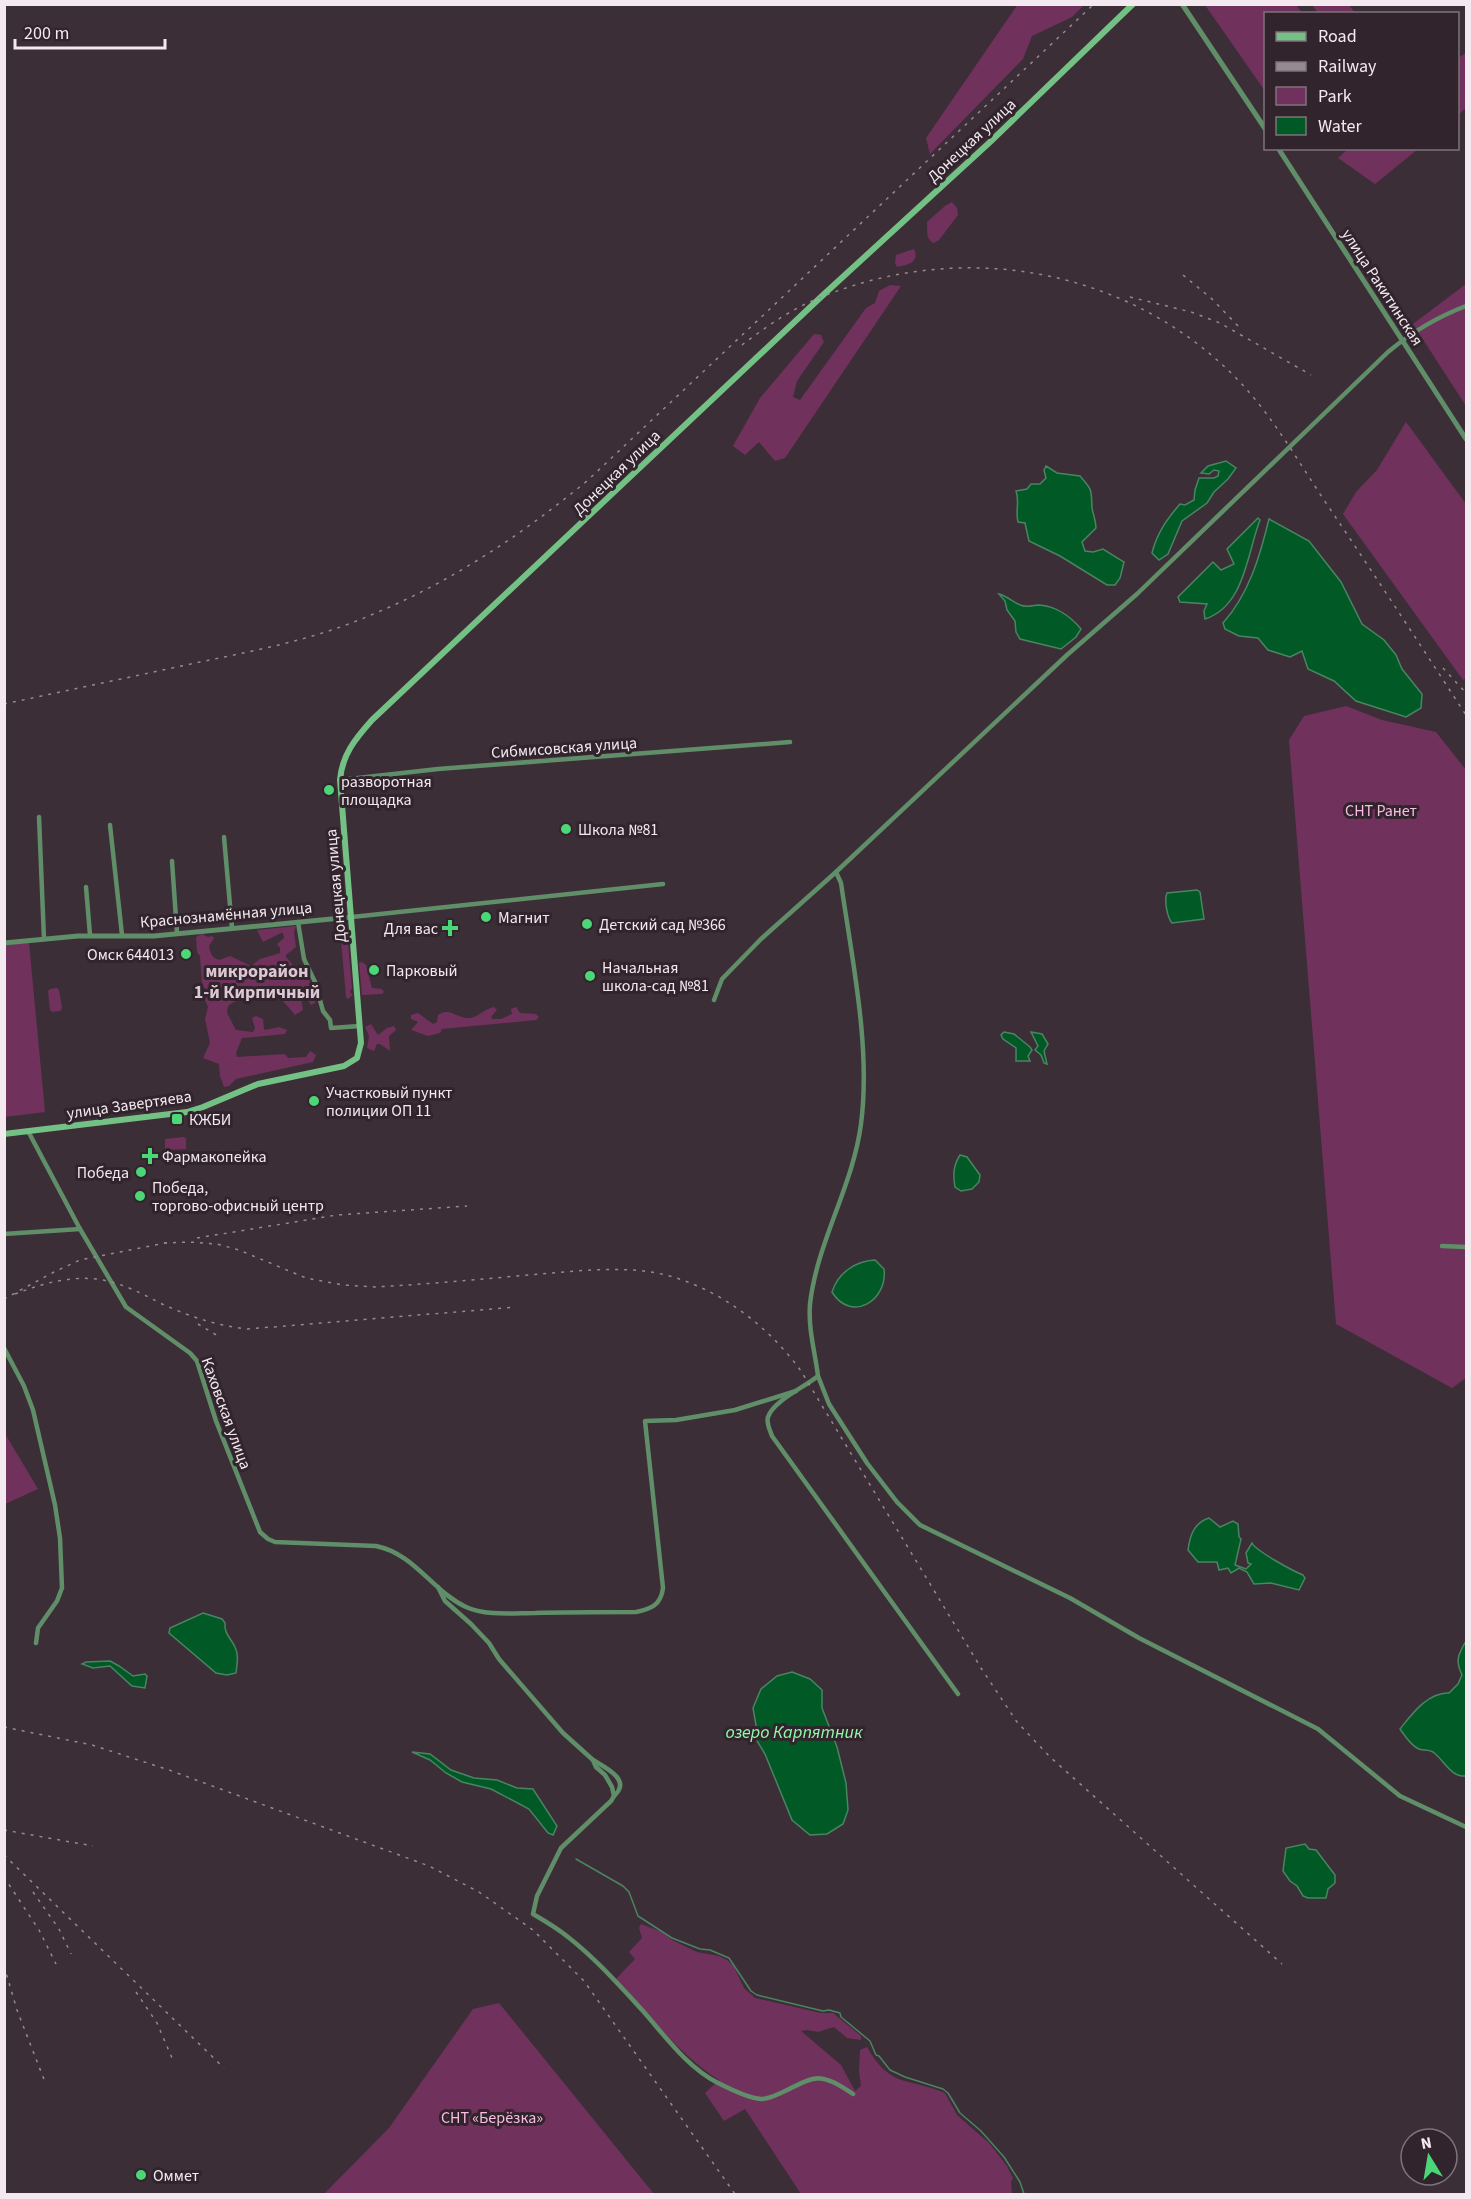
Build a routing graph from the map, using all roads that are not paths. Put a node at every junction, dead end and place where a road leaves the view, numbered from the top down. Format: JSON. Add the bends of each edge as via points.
{"nodes":[{"id":1,"x":1133,"y":4,"type":"edge"},
{"id":2,"x":1182,"y":4,"type":"edge"},
{"id":3,"x":1264,"y":127,"type":"edge"},
{"id":4,"x":1279,"y":150,"type":"edge"},
{"id":5,"x":1467,"y":306,"type":"edge"},
{"id":6,"x":1401,"y":341,"type":"junction"},
{"id":7,"x":1467,"y":439,"type":"edge"},
{"id":8,"x":790,"y":742,"type":"dead end"},
{"id":9,"x":340,"y":780,"type":"junction"},
{"id":10,"x":39,"y":817,"type":"dead end"},
{"id":11,"x":110,"y":825,"type":"dead end"},
{"id":12,"x":224,"y":837,"type":"dead end"},
{"id":13,"x":171,"y":861,"type":"dead end"},
{"id":14,"x":836,"y":872,"type":"junction"},
{"id":15,"x":663,"y":884,"type":"dead end"},
{"id":16,"x":86,"y":887,"type":"dead end"},
{"id":17,"x":352,"y":917,"type":"junction"},
{"id":18,"x":298,"y":922,"type":"junction"},
{"id":19,"x":232,"y":928,"type":"junction"},
{"id":20,"x":177,"y":933,"type":"junction"},
{"id":21,"x":90,"y":935,"type":"junction"},
{"id":22,"x":122,"y":935,"type":"junction"},
{"id":23,"x":44,"y":939,"type":"junction"},
{"id":24,"x":4,"y":943,"type":"edge"},
{"id":25,"x":714,"y":1000,"type":"dead end"},
{"id":26,"x":360,"y":1026,"type":"junction"},
{"id":27,"x":357,"y":1058,"type":"joint"},
{"id":28,"x":28,"y":1131,"type":"junction"},
{"id":29,"x":4,"y":1134,"type":"edge"},
{"id":30,"x":80,"y":1229,"type":"junction"},
{"id":31,"x":4,"y":1234,"type":"edge"},
{"id":32,"x":1442,"y":1246,"type":"dead end"},
{"id":33,"x":1467,"y":1247,"type":"edge"},
{"id":34,"x":4,"y":1348,"type":"edge"},
{"id":35,"x":818,"y":1376,"type":"junction"},
{"id":36,"x":796,"y":1391,"type":"junction"},
{"id":37,"x":436,"y":1585,"type":"junction"},
{"id":38,"x":36,"y":1643,"type":"dead end"},
{"id":39,"x":958,"y":1694,"type":"dead end"},
{"id":40,"x":593,"y":1760,"type":"junction"},
{"id":41,"x":614,"y":1796,"type":"junction"},
{"id":42,"x":1467,"y":1827,"type":"edge"},
{"id":43,"x":853,"y":2094,"type":"dead end"}],
"edges":[{"from":1,"to":9,"type":"main road","name":"Донецкая улица","via":[[372,720],[344,758]]},
{"from":2,"to":3,"type":"street"},
{"from":4,"to":6,"type":"street","name":"улица Ракитинская"},
{"from":5,"to":6,"type":"street","via":[[1449,312]]},
{"from":6,"to":7,"type":"street","name":"улица Ракитинская"},
{"from":6,"to":14,"type":"street","via":[[1157,575]]},
{"from":8,"to":9,"type":"street","name":"Сибмисовская улица"},
{"from":9,"to":17,"type":"main road","name":"Донецкая улица"},
{"from":10,"to":23,"type":"street"},
{"from":11,"to":22,"type":"street"},
{"from":12,"to":19,"type":"street"},
{"from":13,"to":20,"type":"street"},
{"from":14,"to":25,"type":"street","via":[[734,965],[722,979]]},
{"from":14,"to":35,"type":"street","via":[[853,961],[864,1092],[854,1160],[825,1243],[810,1303]]},
{"from":15,"to":17,"type":"street","name":"Краснознамённая улица"},
{"from":16,"to":21,"type":"street"},
{"from":17,"to":18,"type":"street","name":"Краснознамённая улица"},
{"from":17,"to":26,"type":"main road","name":"Донецкая улица"},
{"from":18,"to":19,"type":"street","name":"Краснознамённая улица"},
{"from":18,"to":26,"type":"street","via":[[304,959],[331,1028]]},
{"from":19,"to":20,"type":"street","name":"Краснознамённая улица"},
{"from":20,"to":22,"type":"street","name":"Краснознамённая улица"},
{"from":21,"to":22,"type":"street","name":"Краснознамённая улица"},
{"from":21,"to":23,"type":"street","name":"Краснознамённая улица"},
{"from":23,"to":24,"type":"street","name":"Краснознамённая улица"},
{"from":26,"to":27,"type":"main road","name":"Донецкая улица","via":[[361,1048]]},
{"from":27,"to":28,"type":"main road","name":"улица Завертяева","via":[[344,1066],[258,1083],[188,1112]]},
{"from":28,"to":29,"type":"main road","name":"улица Завертяева"},
{"from":28,"to":30,"type":"street","name":"Каховская улица"},
{"from":30,"to":31,"type":"street"},
{"from":30,"to":37,"type":"street","name":"Каховская улица","via":[[126,1307],[198,1361],[216,1421],[260,1532],[275,1542],[392,1549]]},
{"from":32,"to":33,"type":"street"},
{"from":34,"to":38,"type":"street","via":[[33,1410],[60,1538],[62,1588],[38,1628]]},
{"from":35,"to":36,"type":"street"},
{"from":35,"to":42,"type":"street","via":[[829,1404],[867,1463],[920,1525],[1070,1598],[1318,1729],[1400,1796]]},
{"from":36,"to":37,"type":"street","via":[[735,1410],[645,1421],[663,1588],[659,1603],[650,1609],[486,1611],[468,1608]]},
{"from":36,"to":39,"type":"street","via":[[768,1416],[772,1436]]},
{"from":37,"to":40,"type":"street","via":[[563,1733]]},
{"from":40,"to":41,"type":"street"},
{"from":40,"to":41,"type":"street","via":[[619,1779],[621,1785]]},
{"from":41,"to":43,"type":"street","via":[[561,1848],[537,1896],[533,1914],[590,1956],[683,2057],[717,2082],[762,2099],[819,2077]]}]}
